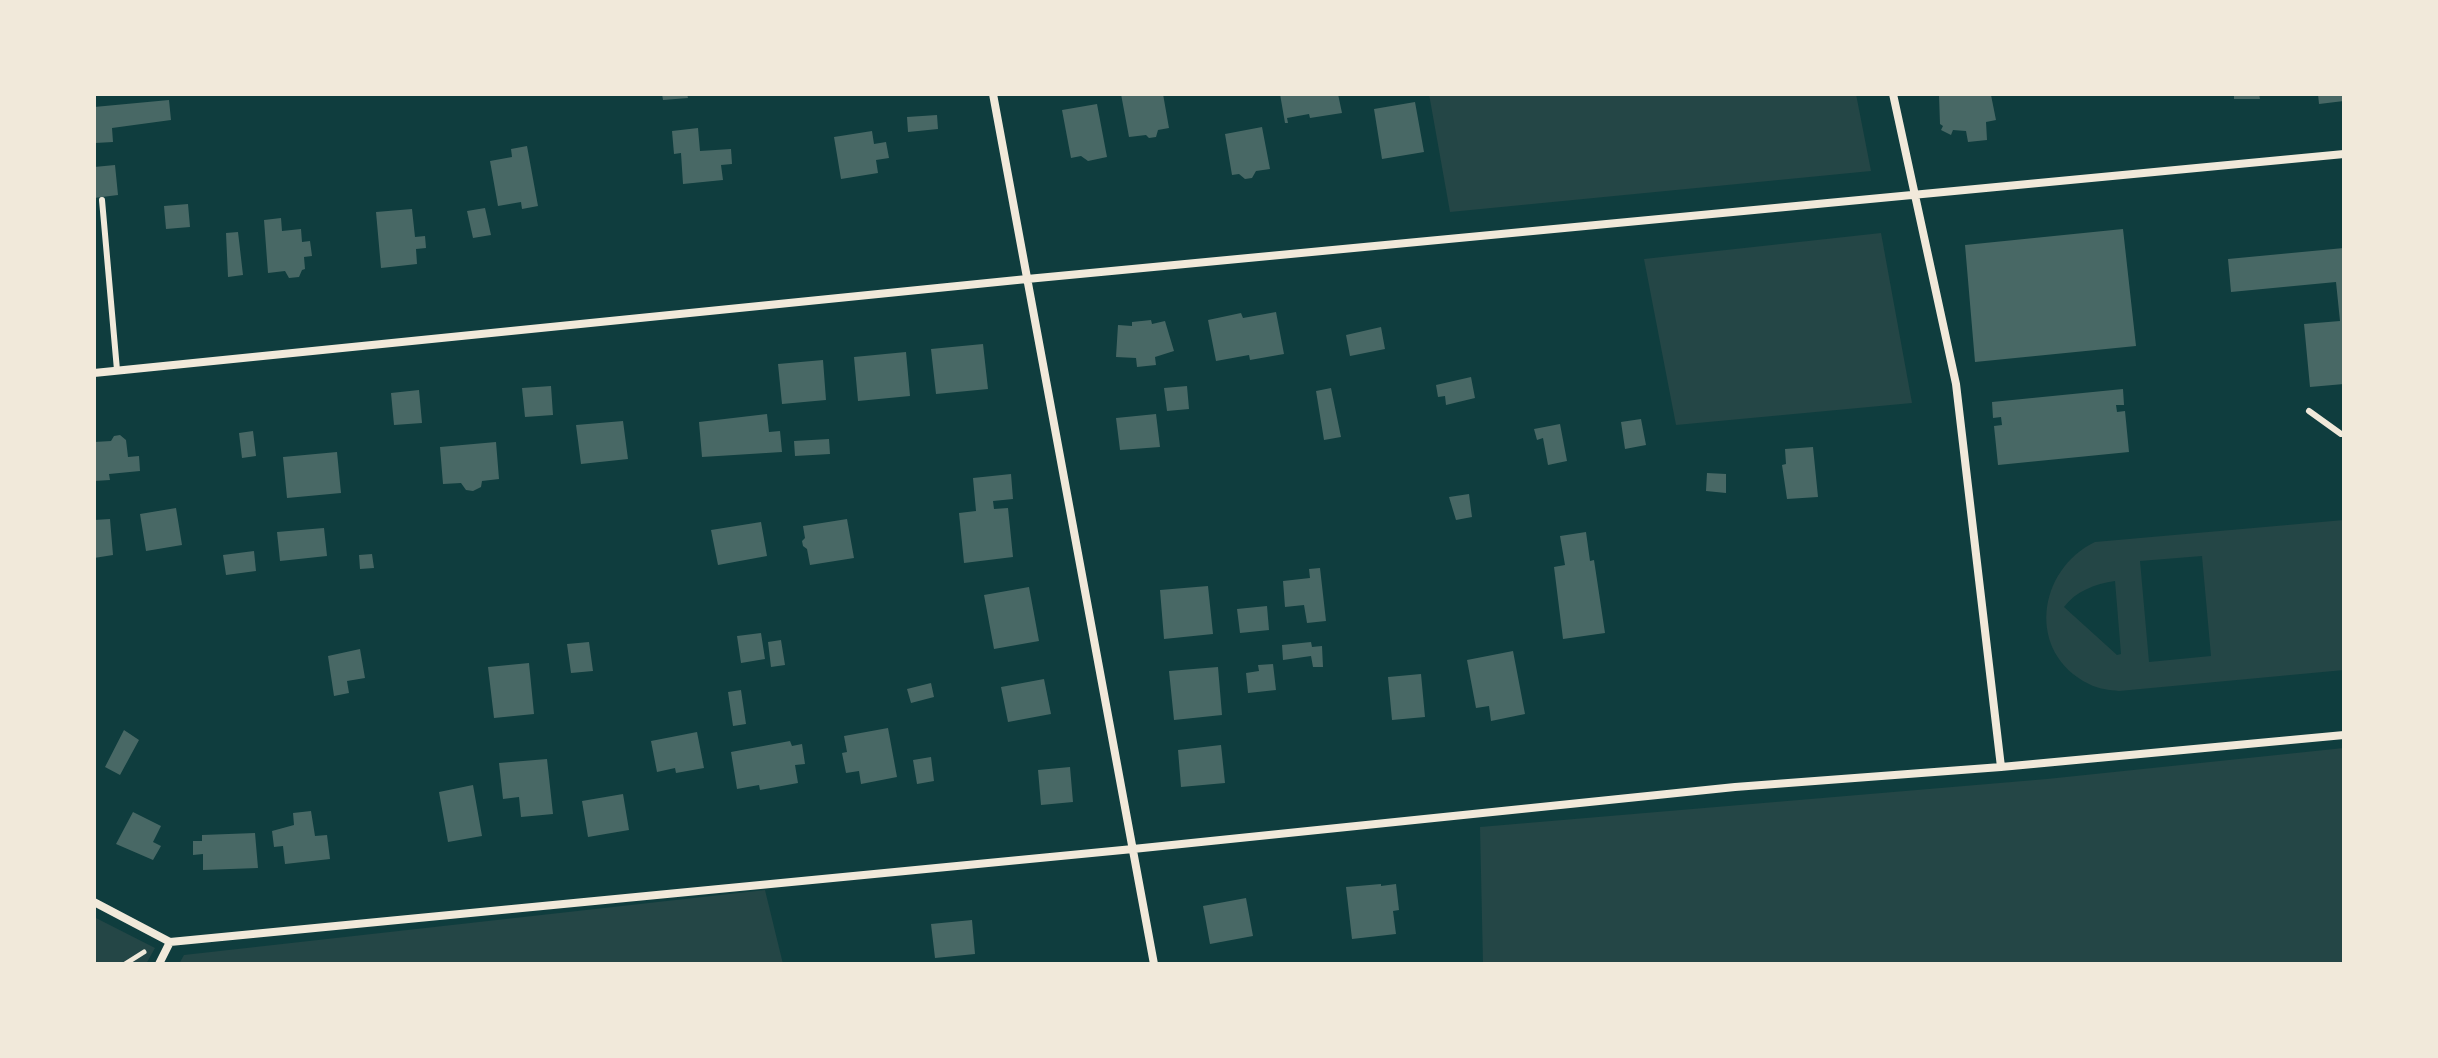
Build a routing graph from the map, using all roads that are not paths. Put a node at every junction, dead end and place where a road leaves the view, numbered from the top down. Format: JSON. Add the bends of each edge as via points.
{"nodes":[{"id":1,"x":993,"y":94,"type":"edge"},
{"id":2,"x":1893,"y":94,"type":"edge"},
{"id":3,"x":2344,"y":154,"type":"edge"},
{"id":4,"x":1914,"y":195,"type":"junction"},
{"id":5,"x":102,"y":200,"type":"dead end"},
{"id":6,"x":1027,"y":279,"type":"junction"},
{"id":7,"x":117,"y":370,"type":"junction"},
{"id":8,"x":94,"y":373,"type":"edge"},
{"id":9,"x":2309,"y":411,"type":"dead end"},
{"id":10,"x":2344,"y":434,"type":"edge"},
{"id":11,"x":2344,"y":735,"type":"edge"},
{"id":12,"x":2001,"y":767,"type":"junction"},
{"id":13,"x":1133,"y":849,"type":"junction"},
{"id":14,"x":94,"y":902,"type":"edge"},
{"id":15,"x":170,"y":942,"type":"junction"},
{"id":16,"x":159,"y":964,"type":"edge"},
{"id":17,"x":1154,"y":964,"type":"edge"}],
"edges":[{"from":1,"to":6,"type":"street"},
{"from":2,"to":4,"type":"street"},
{"from":3,"to":4,"type":"street"},
{"from":4,"to":6,"type":"street"},
{"from":4,"to":12,"type":"street","via":[[1956,384]]},
{"from":5,"to":7,"type":"lane"},
{"from":6,"to":7,"type":"street"},
{"from":6,"to":13,"type":"street"},
{"from":7,"to":8,"type":"street"},
{"from":9,"to":10,"type":"lane"},
{"from":11,"to":12,"type":"street"},
{"from":12,"to":13,"type":"street","via":[[1735,787]]},
{"from":13,"to":15,"type":"street"},
{"from":13,"to":17,"type":"street"},
{"from":14,"to":15,"type":"street"},
{"from":15,"to":16,"type":"street"}]}
